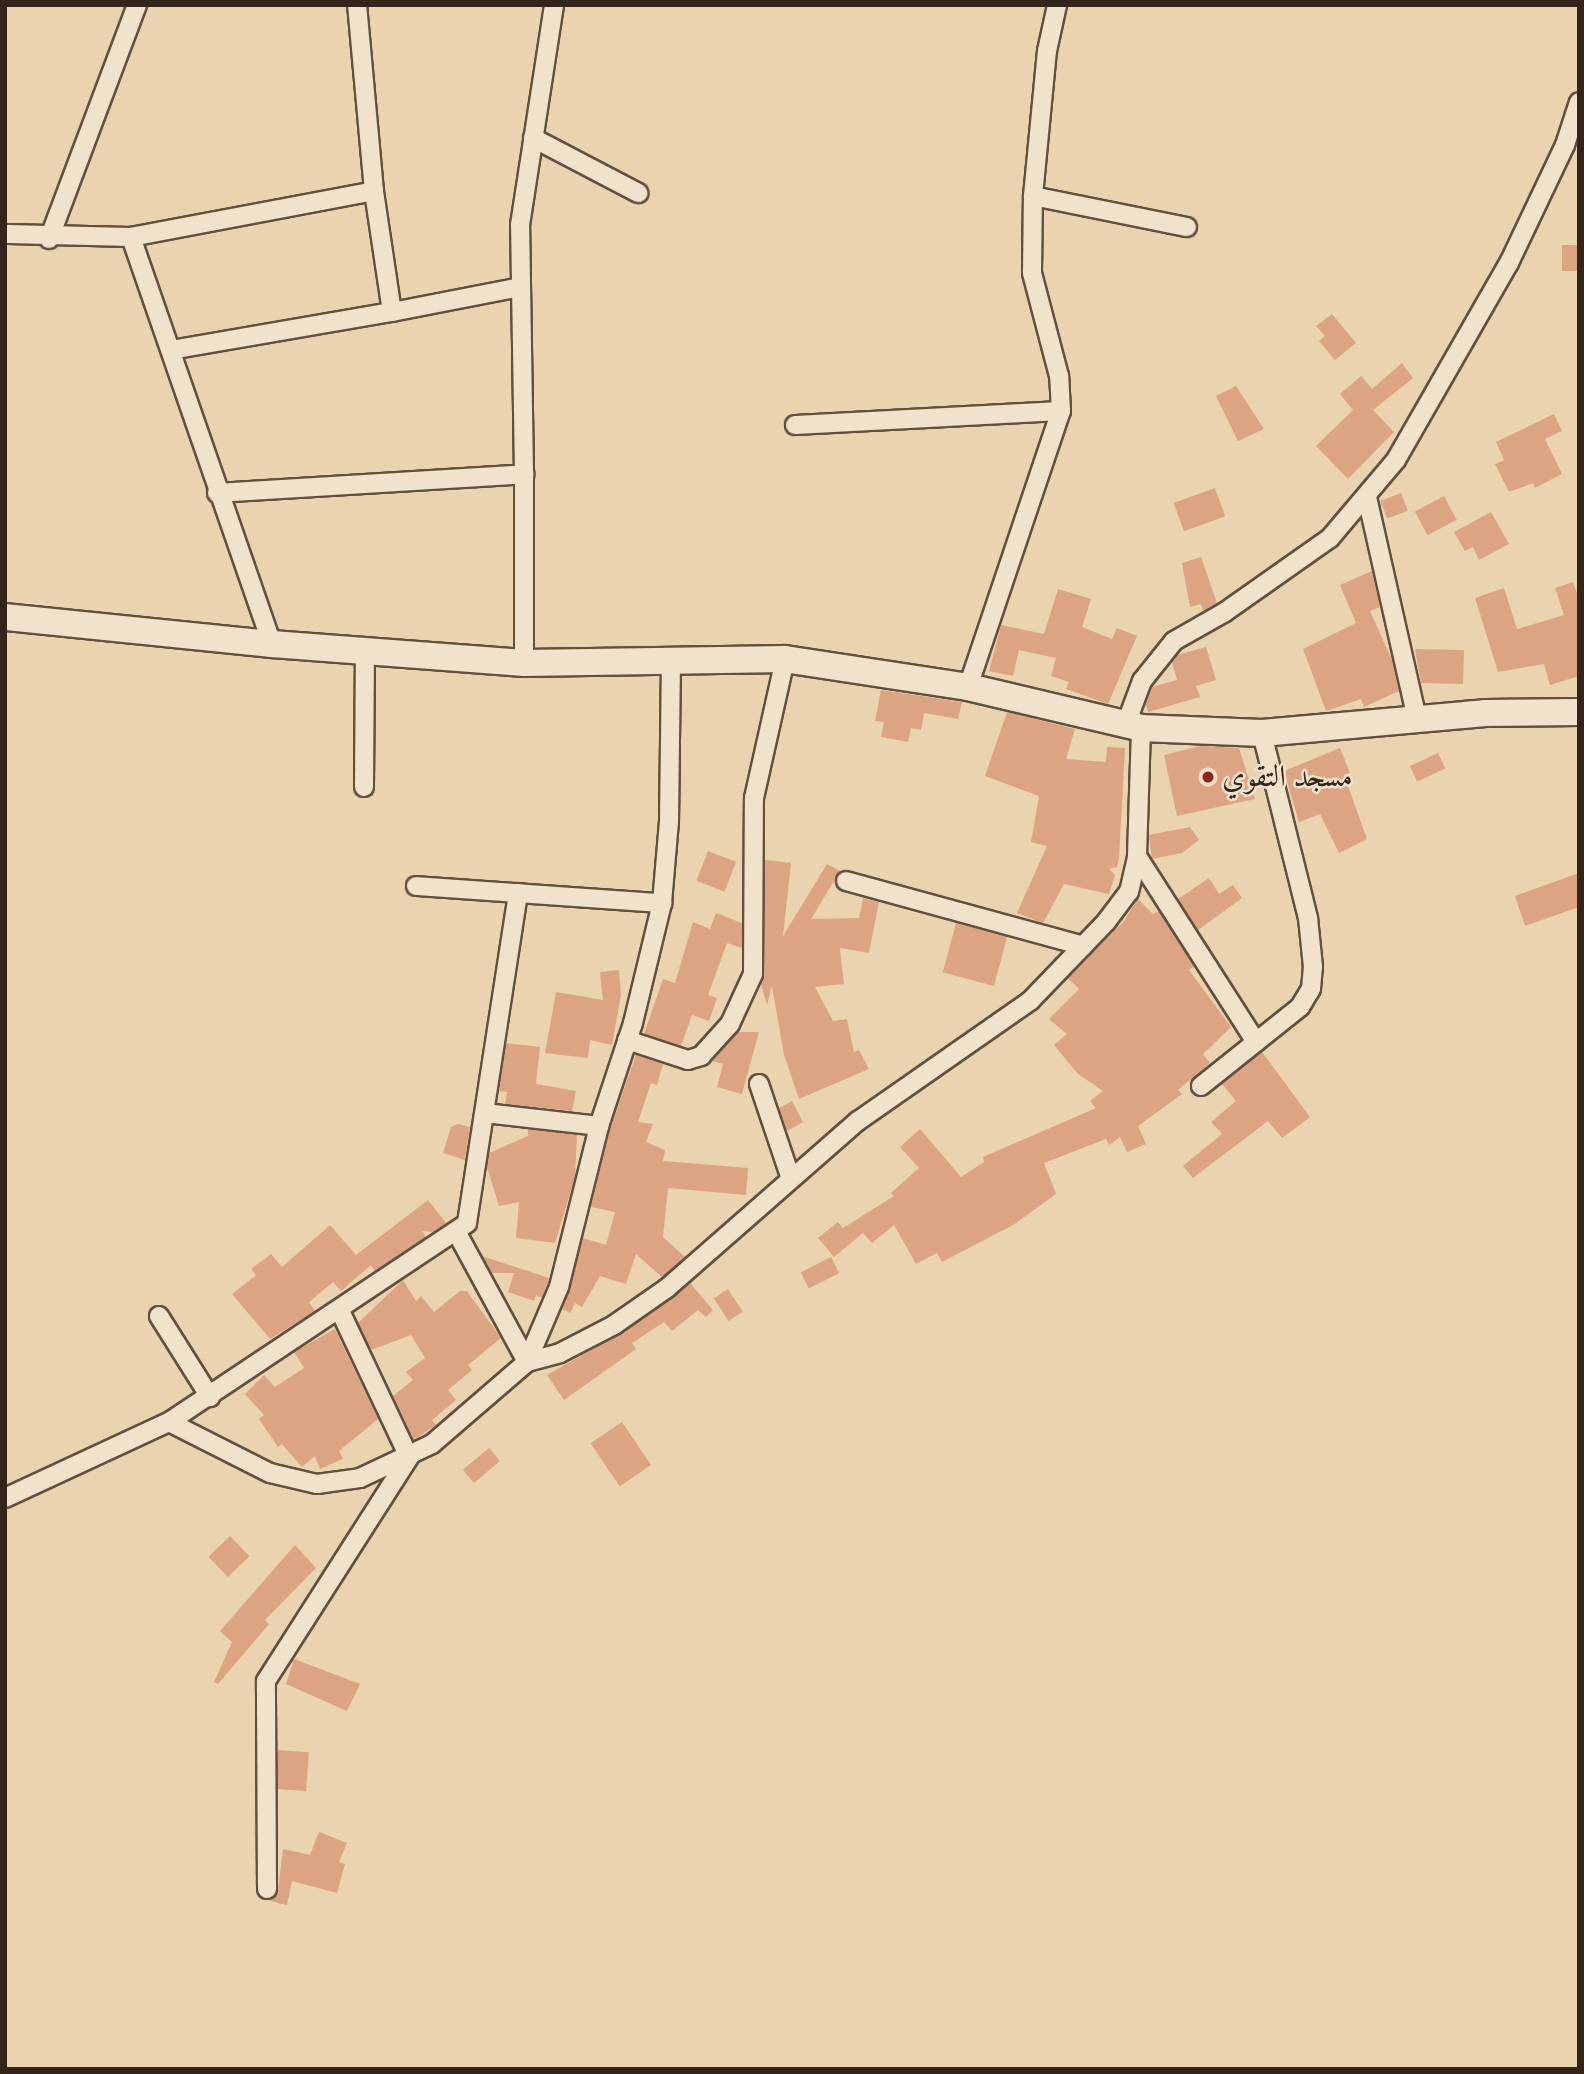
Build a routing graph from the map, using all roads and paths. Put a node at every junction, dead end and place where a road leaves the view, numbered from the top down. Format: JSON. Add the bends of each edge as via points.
{"nodes":[{"id":1,"x":137,"y":5,"type":"edge"},
{"id":2,"x":357,"y":5,"type":"edge"},
{"id":3,"x":554,"y":5,"type":"edge"},
{"id":4,"x":1057,"y":5,"type":"edge"},
{"id":5,"x":1579,"y":102,"type":"edge"},
{"id":6,"x":533,"y":138,"type":"junction"},
{"id":7,"x":374,"y":191,"type":"junction"},
{"id":8,"x":638,"y":193,"type":"dead end"},
{"id":9,"x":1033,"y":196,"type":"junction"},
{"id":10,"x":1187,"y":227,"type":"dead end"},
{"id":11,"x":5,"y":234,"type":"edge"},
{"id":12,"x":131,"y":237,"type":"junction"},
{"id":13,"x":49,"y":239,"type":"junction"},
{"id":14,"x":521,"y":287,"type":"junction"},
{"id":15,"x":392,"y":312,"type":"junction"},
{"id":16,"x":171,"y":350,"type":"junction"},
{"id":17,"x":1061,"y":411,"type":"junction"},
{"id":18,"x":794,"y":425,"type":"dead end"},
{"id":19,"x":524,"y":474,"type":"junction"},
{"id":20,"x":217,"y":493,"type":"junction"},
{"id":21,"x":1367,"y":498,"type":"junction"},
{"id":22,"x":5,"y":617,"type":"edge"},
{"id":23,"x":272,"y":644,"type":"junction"},
{"id":24,"x":365,"y":650,"type":"junction"},
{"id":25,"x":785,"y":659,"type":"junction"},
{"id":26,"x":671,"y":661,"type":"junction"},
{"id":27,"x":524,"y":663,"type":"junction"},
{"id":28,"x":968,"y":687,"type":"junction"},
{"id":29,"x":1579,"y":712,"type":"edge"},
{"id":30,"x":1417,"y":719,"type":"junction"},
{"id":31,"x":1134,"y":726,"type":"junction"},
{"id":32,"x":1262,"y":733,"type":"junction"},
{"id":33,"x":363,"y":787,"type":"dead end"},
{"id":34,"x":1137,"y":856,"type":"junction"},
{"id":35,"x":846,"y":881,"type":"dead end"},
{"id":36,"x":416,"y":886,"type":"dead end"},
{"id":37,"x":518,"y":893,"type":"junction"},
{"id":38,"x":662,"y":902,"type":"junction"},
{"id":39,"x":1083,"y":946,"type":"junction"},
{"id":40,"x":627,"y":1040,"type":"junction"},
{"id":41,"x":1256,"y":1042,"type":"junction"},
{"id":42,"x":759,"y":1084,"type":"dead end"},
{"id":43,"x":1201,"y":1086,"type":"dead end"},
{"id":44,"x":485,"y":1113,"type":"junction"},
{"id":45,"x":598,"y":1126,"type":"junction"},
{"id":46,"x":790,"y":1176,"type":"junction"},
{"id":47,"x":457,"y":1233,"type":"junction"},
{"id":48,"x":340,"y":1311,"type":"junction"},
{"id":49,"x":159,"y":1316,"type":"dead end"},
{"id":50,"x":527,"y":1362,"type":"junction"},
{"id":51,"x":210,"y":1397,"type":"junction"},
{"id":52,"x":169,"y":1422,"type":"junction"},
{"id":53,"x":409,"y":1457,"type":"junction"},
{"id":54,"x":5,"y":1498,"type":"edge"},
{"id":55,"x":267,"y":1889,"type":"dead end"}],
"edges":[{"from":1,"to":13,"type":"street"},
{"from":2,"to":7,"type":"street"},
{"from":3,"to":6,"type":"street"},
{"from":4,"to":9,"type":"street","via":[[1047,51]]},
{"from":5,"to":21,"type":"street","via":[[1565,145],[1509,263],[1396,460]]},
{"from":6,"to":8,"type":"street"},
{"from":6,"to":14,"type":"street","via":[[520,225]]},
{"from":7,"to":12,"type":"street"},
{"from":7,"to":15,"type":"street"},
{"from":9,"to":10,"type":"street"},
{"from":9,"to":17,"type":"street","via":[[1032,273],[1059,376]]},
{"from":11,"to":13,"type":"street"},
{"from":12,"to":13,"type":"street"},
{"from":12,"to":16,"type":"street"},
{"from":14,"to":15,"type":"street"},
{"from":14,"to":19,"type":"street"},
{"from":15,"to":16,"type":"street"},
{"from":16,"to":20,"type":"street"},
{"from":17,"to":18,"type":"street"},
{"from":17,"to":28,"type":"street"},
{"from":19,"to":20,"type":"street"},
{"from":19,"to":27,"type":"street"},
{"from":20,"to":23,"type":"street"},
{"from":21,"to":30,"type":"street"},
{"from":21,"to":31,"type":"street","via":[[1330,538],[1225,612],[1174,641],[1142,681]]},
{"from":22,"to":23,"type":"main road"},
{"from":23,"to":24,"type":"main road"},
{"from":24,"to":27,"type":"main road"},
{"from":24,"to":33,"type":"street"},
{"from":25,"to":26,"type":"main road"},
{"from":25,"to":28,"type":"main road"},
{"from":25,"to":40,"type":"street","via":[[754,798],[753,974],[730,1024],[701,1056],[688,1060]]},
{"from":26,"to":27,"type":"main road"},
{"from":26,"to":38,"type":"street","via":[[669,822]]},
{"from":28,"to":31,"type":"main road"},
{"from":29,"to":30,"type":"main road"},
{"from":30,"to":32,"type":"main road"},
{"from":31,"to":32,"type":"main road"},
{"from":31,"to":34,"type":"street"},
{"from":32,"to":41,"type":"street","via":[[1308,918],[1314,967],[1311,989],[1300,1007]]},
{"from":34,"to":39,"type":"street","via":[[1129,892]]},
{"from":34,"to":41,"type":"street"},
{"from":35,"to":39,"type":"street"},
{"from":36,"to":37,"type":"street"},
{"from":37,"to":38,"type":"street"},
{"from":37,"to":44,"type":"street"},
{"from":38,"to":40,"type":"street"},
{"from":39,"to":46,"type":"street","via":[[1030,1001],[858,1121]]},
{"from":40,"to":45,"type":"street"},
{"from":41,"to":43,"type":"street"},
{"from":42,"to":46,"type":"street"},
{"from":44,"to":45,"type":"street"},
{"from":44,"to":47,"type":"street","via":[[470,1213]]},
{"from":45,"to":50,"type":"street","via":[[559,1287]]},
{"from":46,"to":50,"type":"street","via":[[667,1288],[614,1325],[560,1353]]},
{"from":47,"to":48,"type":"street"},
{"from":47,"to":50,"type":"street"},
{"from":48,"to":51,"type":"street"},
{"from":48,"to":53,"type":"street"},
{"from":49,"to":51,"type":"street"},
{"from":50,"to":53,"type":"street","via":[[474,1411]]},
{"from":51,"to":52,"type":"street"},
{"from":52,"to":53,"type":"street","via":[[270,1473],[317,1485],[360,1478]]},
{"from":52,"to":54,"type":"street"},
{"from":53,"to":55,"type":"street","via":[[266,1681]]}]}
